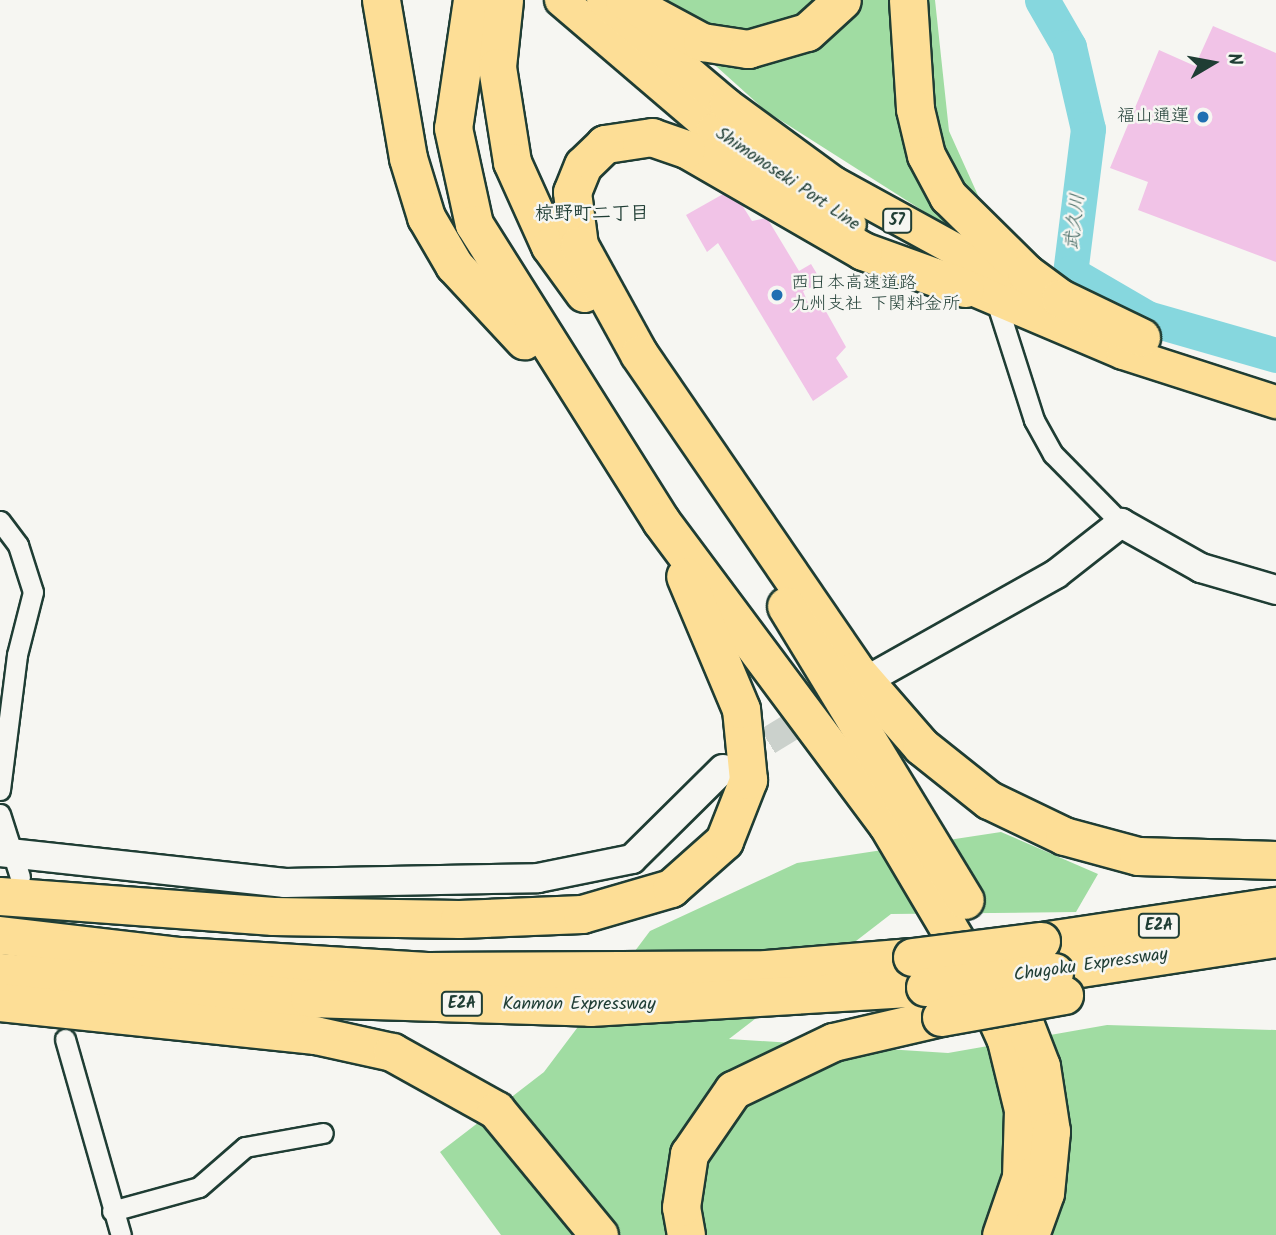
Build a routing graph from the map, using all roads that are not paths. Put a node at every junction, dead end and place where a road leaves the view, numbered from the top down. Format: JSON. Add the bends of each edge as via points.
{"nodes":[{"id":1,"x":381,"y":0,"type":"edge"},
{"id":2,"x":472,"y":0,"type":"edge"},
{"id":3,"x":504,"y":0,"type":"edge"},
{"id":4,"x":561,"y":0,"type":"edge"},
{"id":5,"x":603,"y":0,"type":"edge"},
{"id":6,"x":621,"y":0,"type":"edge"},
{"id":7,"x":842,"y":0,"type":"edge"},
{"id":8,"x":908,"y":0,"type":"edge"},
{"id":9,"x":677,"y":65,"type":"junction"},
{"id":10,"x":981,"y":296,"type":"junction"},
{"id":11,"x":1141,"y":337,"type":"junction"},
{"id":12,"x":639,"y":354,"type":"junction"},
{"id":13,"x":1276,"y":380,"type":"edge"},
{"id":14,"x":576,"y":394,"type":"junction"},
{"id":15,"x":1276,"y":402,"type":"edge"},
{"id":16,"x":716,"y":472,"type":"junction"},
{"id":17,"x":661,"y":521,"type":"junction"},
{"id":18,"x":0,"y":522,"type":"edge"},
{"id":19,"x":1121,"y":523,"type":"junction"},
{"id":20,"x":1276,"y":590,"type":"edge"},
{"id":21,"x":9,"y":654,"type":"edge"},
{"id":22,"x":878,"y":674,"type":"tunnel mouth"},
{"id":23,"x":723,"y":769,"type":"tunnel mouth"},
{"id":24,"x":0,"y":790,"type":"edge"},
{"id":25,"x":0,"y":814,"type":"edge"},
{"id":26,"x":1276,"y":860,"type":"edge"},
{"id":27,"x":7,"y":870,"type":"edge"},
{"id":28,"x":1276,"y":906,"type":"edge"},
{"id":29,"x":0,"y":935,"type":"edge"},
{"id":30,"x":1276,"y":938,"type":"edge"},
{"id":31,"x":1276,"y":955,"type":"edge"},
{"id":32,"x":983,"y":964,"type":"joint"},
{"id":33,"x":1053,"y":970,"type":"junction"},
{"id":34,"x":0,"y":972,"type":"edge"},
{"id":35,"x":926,"y":987,"type":"junction"},
{"id":36,"x":0,"y":1002,"type":"edge"},
{"id":37,"x":65,"y":1039,"type":"dead end"},
{"id":38,"x":323,"y":1133,"type":"dead end"},
{"id":39,"x":112,"y":1211,"type":"junction"},
{"id":40,"x":121,"y":1235,"type":"edge"},
{"id":41,"x":599,"y":1235,"type":"edge"},
{"id":42,"x":686,"y":1235,"type":"edge"},
{"id":43,"x":1001,"y":1235,"type":"edge"},
{"id":44,"x":1030,"y":1235,"type":"edge"}],
"edges":[{"from":1,"to":14,"type":"highway","via":[[408,158],[437,241],[471,286]]},
{"from":2,"to":14,"type":"highway","via":[[453,103],[462,188],[494,265]]},
{"from":3,"to":12,"type":"highway","via":[[500,98],[523,190],[568,272]]},
{"from":4,"to":10,"type":"main road","name":"Shimonoseki Port Line","number":"57","via":[[762,165],[885,245]]},
{"from":5,"to":9,"type":"main road","name":"Shimonoseki Port Line","number":"57"},
{"from":6,"to":7,"type":"highway","via":[[702,42],[748,49],[807,32]]},
{"from":6,"to":9,"type":"street"},
{"from":8,"to":11,"type":"highway","via":[[915,110],[926,155],[948,196],[1026,273],[1060,298]]},
{"from":9,"to":11,"type":"main road","name":"Shimonoseki Port Line","number":"57","via":[[780,145],[894,220],[1078,315]]},
{"from":10,"to":12,"type":"highway","via":[[827,233],[668,141],[619,139],[583,165],[571,209],[587,261]]},
{"from":10,"to":15,"type":"main road","name":"Shimonoseki Port Line","number":"57"},
{"from":10,"to":19,"type":"street","via":[[1053,454]]},
{"from":11,"to":13,"type":"main road","name":"Shimonoseki Port Line","number":"57"},
{"from":12,"to":16,"type":"highway"},
{"from":14,"to":17,"type":"highway"},
{"from":16,"to":26,"type":"highway","via":[[887,710],[989,800],[1064,836],[1138,856]]},
{"from":16,"to":44,"type":"highway","via":[[822,672],[969,907],[1030,1033],[1051,1131],[1045,1193]]},
{"from":17,"to":27,"type":"highway","via":[[732,682],[749,757],[743,800],[724,841],[671,888],[582,914],[459,919],[272,916]]},
{"from":17,"to":43,"type":"highway","via":[[880,815],[978,978],[1006,1040],[1023,1110],[1021,1177]]},
{"from":18,"to":21,"type":"street","via":[[18,545],[33,592]]},
{"from":19,"to":20,"type":"street","via":[[1180,559]]},
{"from":19,"to":22,"type":"street","via":[[1083,557]]},
{"from":21,"to":24,"type":"street"},
{"from":23,"to":27,"type":"street","via":[[632,859],[538,878],[285,883]]},
{"from":25,"to":27,"type":"street"},
{"from":28,"to":33,"type":"highway","name":"Chugoku Expressway","number":"E2A"},
{"from":29,"to":35,"type":"highway","name":"Kanmon Expressway","number":"E2A","via":[[180,956],[441,972],[752,970]]},
{"from":30,"to":33,"type":"highway","name":"Chugoku Expressway","number":"E2A"},
{"from":31,"to":33,"type":"highway"},
{"from":32,"to":33,"type":"highway","name":"Chugoku Expressway","number":"E2A","bridge":true},
{"from":32,"to":35,"type":"highway","name":"Kanmon Expressway","number":"E2A","bridge":true},
{"from":33,"to":35,"type":"highway","bridge":true},
{"from":34,"to":35,"type":"highway","name":"Kanmon Expressway","number":"E2A","via":[[309,998],[590,1007]]},
{"from":35,"to":42,"type":"highway","via":[[833,1042],[733,1090],[689,1154],[681,1207]]},
{"from":36,"to":41,"type":"highway","via":[[315,1035],[401,1056],[496,1110]]},
{"from":37,"to":39,"type":"street"},
{"from":38,"to":39,"type":"street","via":[[245,1147],[199,1187]]},
{"from":39,"to":40,"type":"street"}]}
